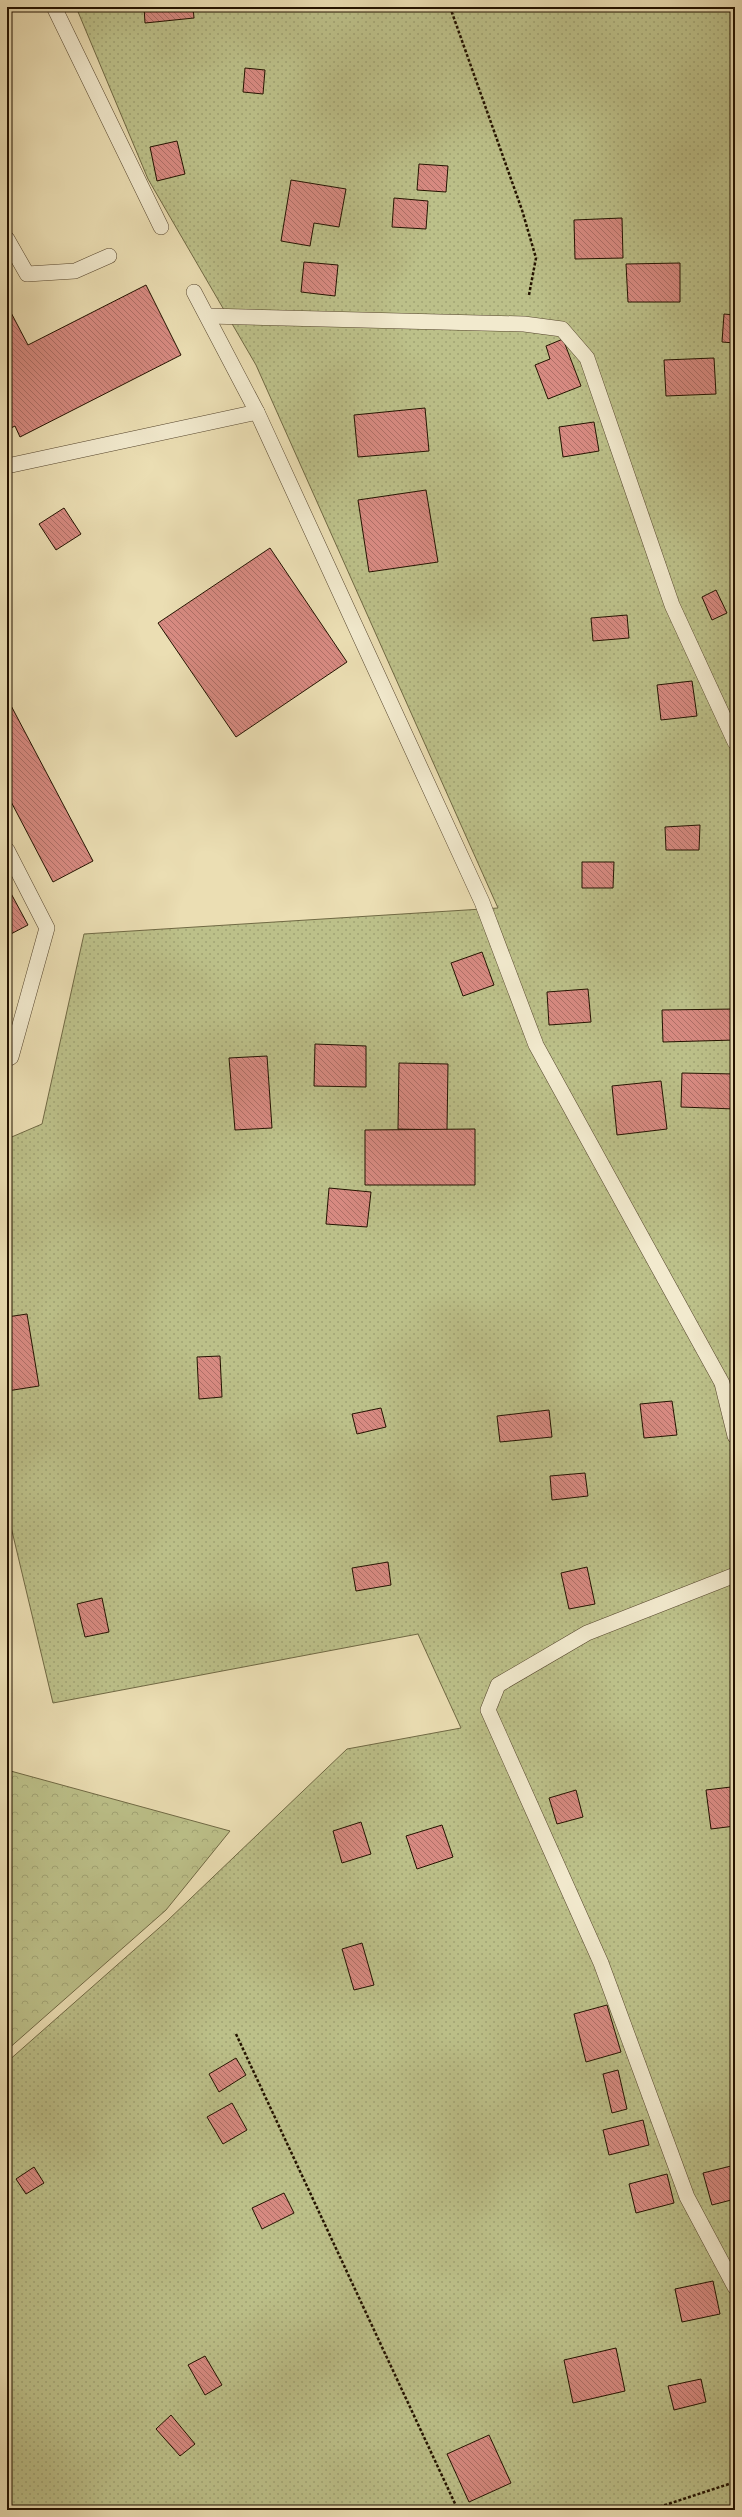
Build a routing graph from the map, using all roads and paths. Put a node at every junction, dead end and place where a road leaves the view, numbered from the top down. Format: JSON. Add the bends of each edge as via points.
{"nodes":[{"id":1,"x":54,"y":7,"type":"edge"},
{"id":2,"x":450,"y":7,"type":"edge"},
{"id":3,"x":161,"y":227,"type":"dead end"},
{"id":4,"x":7,"y":240,"type":"edge"},
{"id":5,"x":109,"y":256,"type":"dead end"},
{"id":6,"x":194,"y":292,"type":"dead end"},
{"id":7,"x":208,"y":316,"type":"junction"},
{"id":8,"x":524,"y":324,"type":"junction"},
{"id":9,"x":257,"y":412,"type":"junction"},
{"id":10,"x":7,"y":466,"type":"edge"},
{"id":11,"x":735,"y":742,"type":"edge"},
{"id":12,"x":7,"y":850,"type":"edge"},
{"id":13,"x":8,"y":1055,"type":"edge"},
{"id":14,"x":735,"y":1436,"type":"edge"},
{"id":15,"x":735,"y":1575,"type":"edge"},
{"id":16,"x":236,"y":2034,"type":"dead end"},
{"id":17,"x":735,"y":2287,"type":"edge"},
{"id":18,"x":735,"y":2482,"type":"edge"},
{"id":19,"x":458,"y":2510,"type":"edge"},
{"id":20,"x":650,"y":2510,"type":"edge"}],
"edges":[{"from":1,"to":3,"type":"lane"},
{"from":2,"to":8,"type":"path","via":[[522,210],[536,258]]},
{"from":4,"to":5,"type":"lane","via":[[27,274],[75,271]]},
{"from":6,"to":7,"type":"lane"},
{"from":7,"to":8,"type":"lane"},
{"from":7,"to":9,"type":"lane"},
{"from":8,"to":11,"type":"lane","via":[[562,329],[587,358],[672,605]]},
{"from":9,"to":10,"type":"lane"},
{"from":9,"to":14,"type":"lane","via":[[482,902],[536,1045],[722,1383]]},
{"from":12,"to":13,"type":"lane","via":[[48,928]]},
{"from":15,"to":17,"type":"lane","via":[[587,1633],[498,1685],[488,1710],[601,1963],[687,2197]]},
{"from":16,"to":19,"type":"path"},
{"from":18,"to":20,"type":"path"}]}
